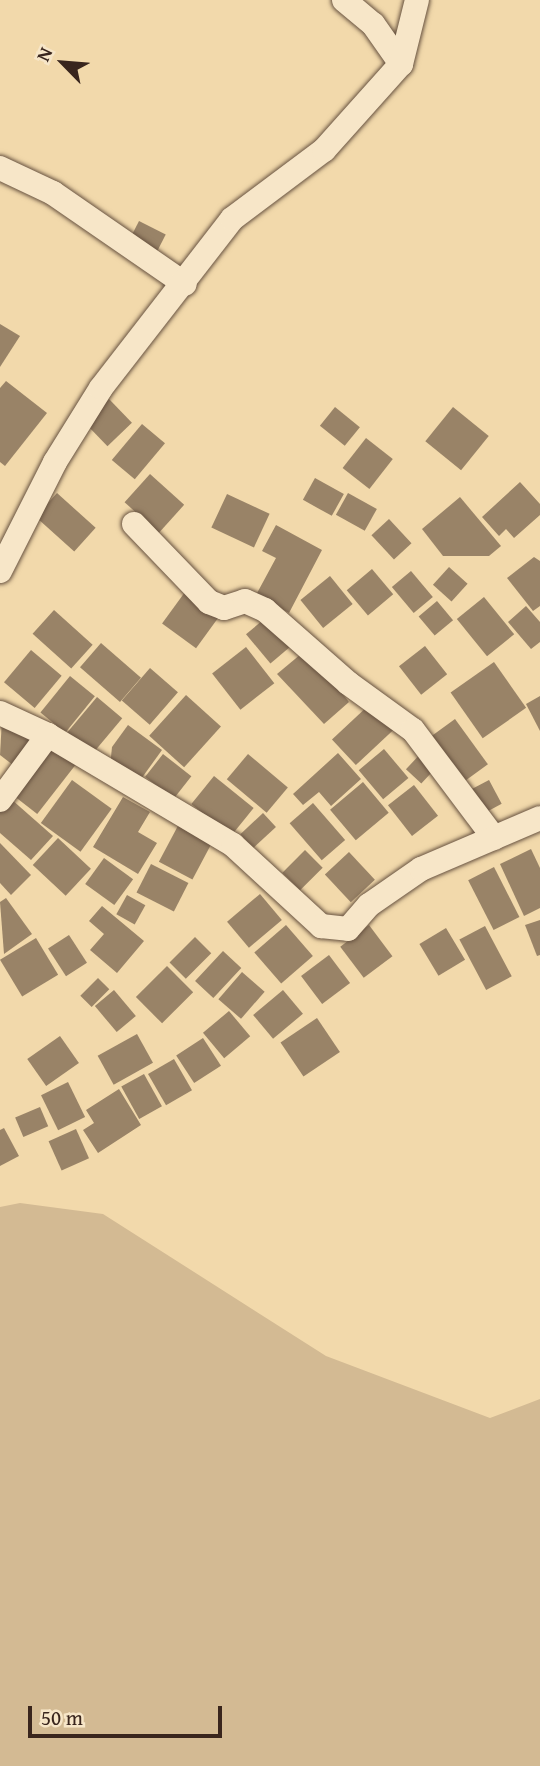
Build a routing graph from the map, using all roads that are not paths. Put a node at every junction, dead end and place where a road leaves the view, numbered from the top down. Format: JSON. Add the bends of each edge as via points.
{"nodes":[{"id":1,"x":344,"y":0,"type":"edge"},
{"id":2,"x":417,"y":0,"type":"edge"},
{"id":3,"x":401,"y":64,"type":"junction"},
{"id":4,"x":0,"y":169,"type":"edge"},
{"id":5,"x":185,"y":284,"type":"junction"},
{"id":6,"x":134,"y":524,"type":"dead end"},
{"id":7,"x":0,"y":571,"type":"edge"},
{"id":8,"x":0,"y":713,"type":"edge"},
{"id":9,"x":48,"y":735,"type":"junction"},
{"id":10,"x":0,"y":800,"type":"edge"},
{"id":11,"x":540,"y":818,"type":"edge"},
{"id":12,"x":494,"y":838,"type":"junction"}],
"edges":[{"from":1,"to":3,"type":"street","via":[[373,24]]},
{"from":2,"to":3,"type":"street"},
{"from":3,"to":5,"type":"street","via":[[324,150],[232,219]]},
{"from":4,"to":5,"type":"street","via":[[53,193]]},
{"from":5,"to":7,"type":"street","via":[[102,388],[55,462]]},
{"from":6,"to":12,"type":"street","via":[[209,602],[224,608],[245,601],[265,610],[348,683],[413,730]]},
{"from":8,"to":9,"type":"street"},
{"from":9,"to":10,"type":"street"},
{"from":9,"to":12,"type":"street","via":[[233,845],[321,926],[348,929],[369,905],[421,869]]},
{"from":11,"to":12,"type":"street"}]}
